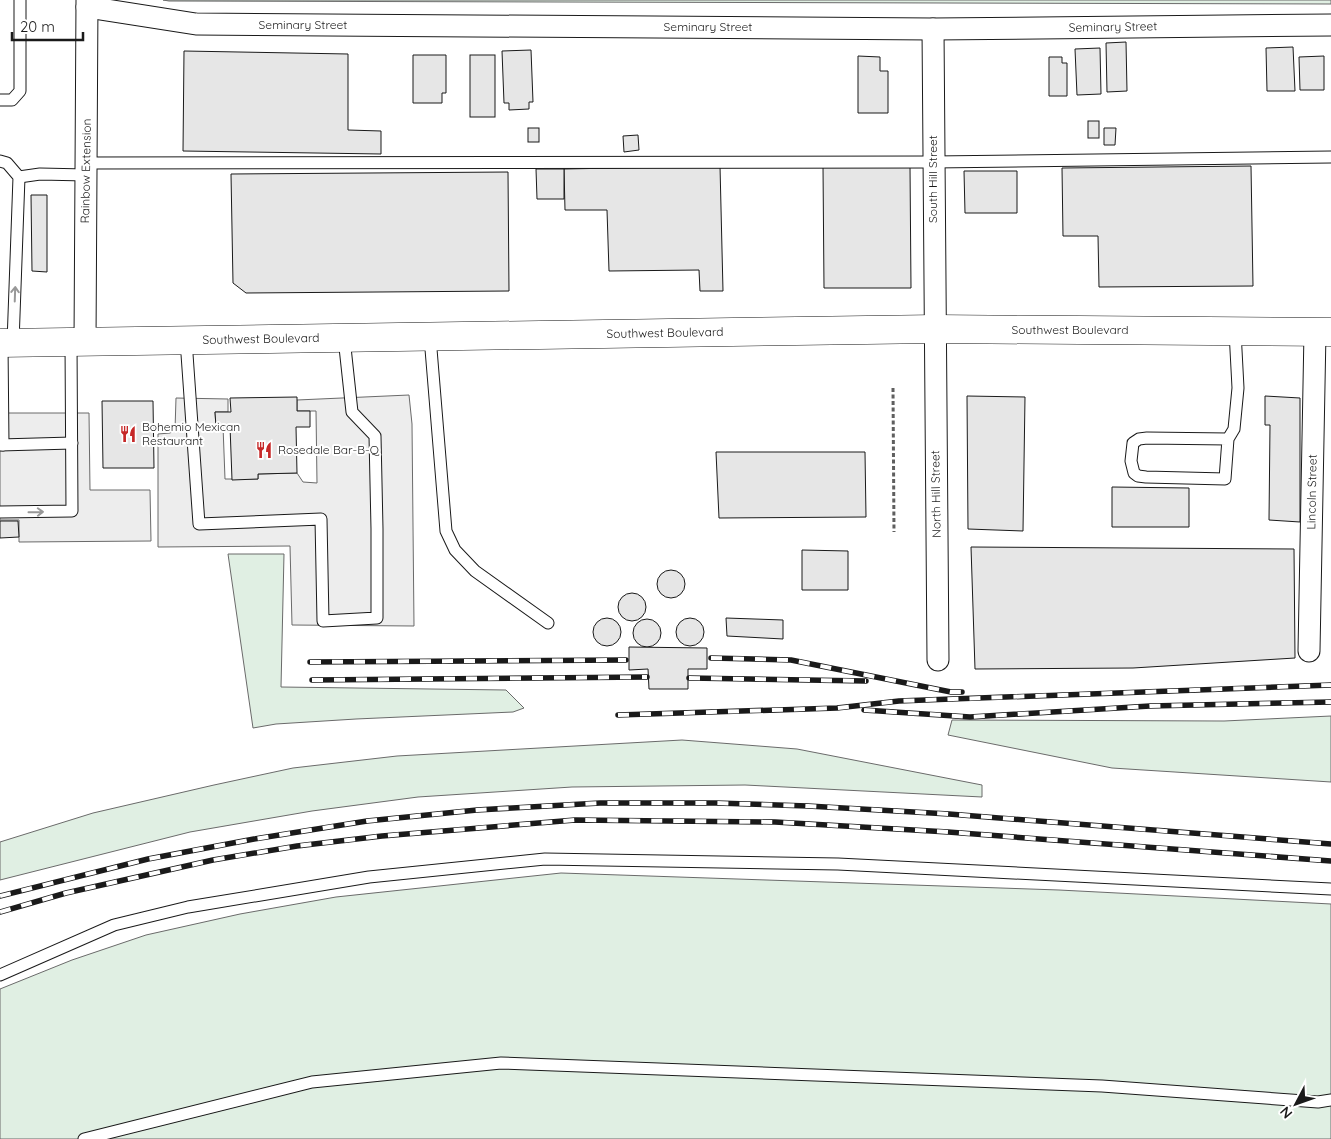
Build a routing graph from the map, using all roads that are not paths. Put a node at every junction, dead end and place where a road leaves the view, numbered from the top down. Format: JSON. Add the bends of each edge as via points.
{"nodes":[{"id":1,"x":20,"y":0,"type":"edge"},
{"id":2,"x":87,"y":4,"type":"edge"},
{"id":3,"x":1331,"y":25,"type":"edge"},
{"id":4,"x":933,"y":29,"type":"junction"},
{"id":5,"x":0,"y":100,"type":"edge"},
{"id":6,"x":1331,"y":157,"type":"edge"},
{"id":7,"x":0,"y":161,"type":"edge"},
{"id":8,"x":933,"y":162,"type":"junction"},
{"id":9,"x":86,"y":169,"type":"junction"},
{"id":10,"x":19,"y":177,"type":"junction"},
{"id":11,"x":935,"y":329,"type":"junction"},
{"id":12,"x":1235,"y":331,"type":"junction"},
{"id":13,"x":1323,"y":332,"type":"edge"},
{"id":14,"x":430,"y":337,"type":"junction"},
{"id":15,"x":344,"y":338,"type":"junction"},
{"id":16,"x":186,"y":340,"type":"junction"},
{"id":17,"x":78,"y":342,"type":"junction"},
{"id":18,"x":5,"y":343,"type":"edge"},
{"id":19,"x":1228,"y":439,"type":"junction"},
{"id":20,"x":72,"y":443,"type":"junction"},
{"id":21,"x":2,"y":445,"type":"edge"},
{"id":22,"x":0,"y":512,"type":"edge"},
{"id":23,"x":548,"y":623,"type":"dead end"},
{"id":24,"x":1309,"y":651,"type":"dead end"},
{"id":25,"x":938,"y":660,"type":"dead end"},
{"id":26,"x":1331,"y":889,"type":"edge"},
{"id":27,"x":0,"y":975,"type":"edge"},
{"id":28,"x":1331,"y":1100,"type":"edge"},
{"id":29,"x":84,"y":1139,"type":"edge"}],
"edges":[{"from":1,"to":5,"type":"lane","via":[[20,91],[12,100]]},
{"from":2,"to":4,"type":"street","name":"Seminary Street","via":[[196,24]]},
{"from":2,"to":9,"type":"street","name":"Rainbow Extension"},
{"from":3,"to":4,"type":"street","name":"Seminary Street"},
{"from":4,"to":8,"type":"street","name":"South Hill Street"},
{"from":6,"to":8,"type":"lane"},
{"from":7,"to":10,"type":"lane","via":[[7,163]]},
{"from":8,"to":9,"type":"lane"},
{"from":8,"to":11,"type":"street","name":"South Hill Street"},
{"from":9,"to":10,"type":"lane"},
{"from":9,"to":17,"type":"street","name":"Rainbow Extension"},
{"from":18,"to":10,"type":"lane","one_way":true},
{"from":11,"to":12,"type":"main road","name":"Southwest Boulevard"},
{"from":11,"to":14,"type":"main road","name":"Southwest Boulevard"},
{"from":11,"to":25,"type":"street","name":"North Hill Street"},
{"from":12,"to":13,"type":"main road","name":"Southwest Boulevard"},
{"from":12,"to":19,"type":"lane","via":[[1238,388],[1234,429]]},
{"from":13,"to":24,"type":"street","name":"Lincoln Street"},
{"from":14,"to":15,"type":"main road","name":"Southwest Boulevard"},
{"from":14,"to":23,"type":"lane","via":[[446,531],[455,550],[475,571]]},
{"from":15,"to":16,"type":"main road","name":"Southwest Boulevard"},
{"from":15,"to":16,"type":"lane","via":[[352,412],[374,436],[377,618],[323,620],[321,520],[199,524]]},
{"from":16,"to":17,"type":"main road","name":"Southwest Boulevard"},
{"from":17,"to":18,"type":"main road","name":"Southwest Boulevard"},
{"from":17,"to":20,"type":"lane"},
{"from":18,"to":21,"type":"lane"},
{"from":19,"to":19,"type":"lane","via":[[1139,439],[1133,444],[1131,461],[1134,473],[1146,477],[1225,480]]},
{"from":20,"to":21,"type":"lane"},
{"from":22,"to":20,"type":"lane","one_way":true,"via":[[72,511]]},
{"from":26,"to":27,"type":"lane","via":[[848,864],[545,858],[369,877],[188,907],[114,925]]},
{"from":28,"to":29,"type":"lane","via":[[1318,1102],[1102,1086],[501,1064],[312,1082]]}]}
